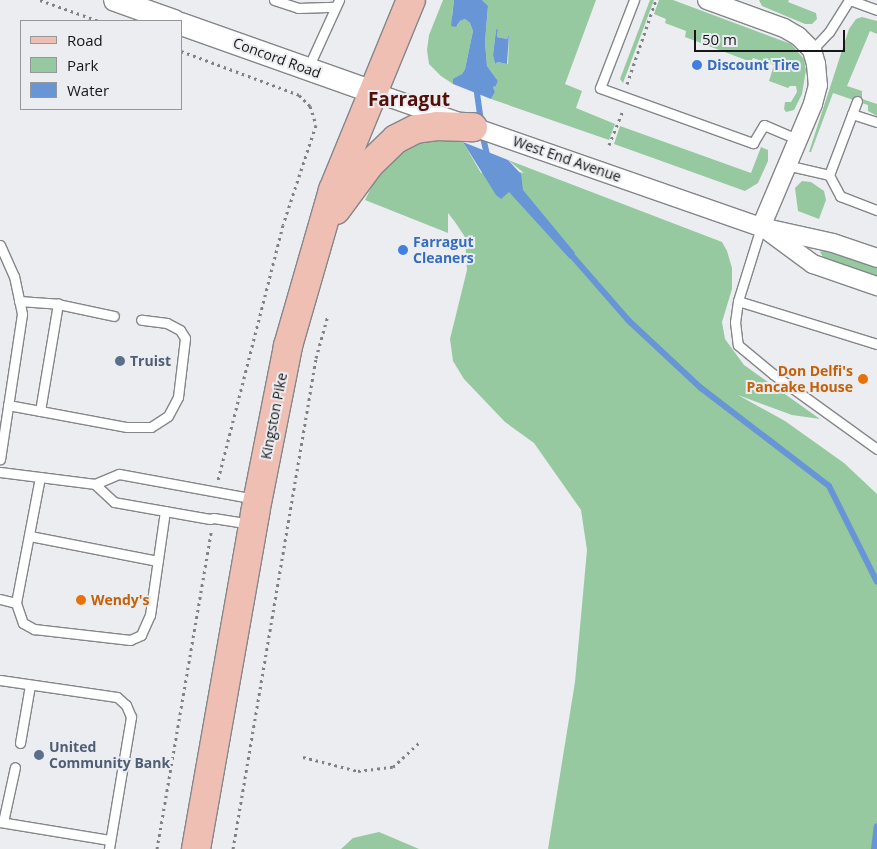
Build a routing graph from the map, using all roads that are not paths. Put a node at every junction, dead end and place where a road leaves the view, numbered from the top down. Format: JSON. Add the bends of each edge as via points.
{"nodes":[{"id":1,"x":115,"y":0,"type":"edge"},
{"id":2,"x":274,"y":0,"type":"edge"},
{"id":3,"x":411,"y":0,"type":"edge"},
{"id":4,"x":634,"y":0,"type":"edge"},
{"id":5,"x":707,"y":0,"type":"edge"},
{"id":6,"x":850,"y":0,"type":"edge"},
{"id":7,"x":337,"y":4,"type":"edge"},
{"id":8,"x":740,"y":5,"type":"edge"},
{"id":9,"x":877,"y":10,"type":"edge"},
{"id":10,"x":171,"y":20,"type":"edge"},
{"id":11,"x":182,"y":24,"type":"edge"},
{"id":12,"x":812,"y":50,"type":"junction"},
{"id":13,"x":308,"y":69,"type":"junction"},
{"id":14,"x":373,"y":92,"type":"junction"},
{"id":15,"x":857,"y":101,"type":"dead end"},
{"id":16,"x":852,"y":114,"type":"junction"},
{"id":17,"x":877,"y":122,"type":"edge"},
{"id":18,"x":467,"y":126,"type":"junction"},
{"id":19,"x":797,"y":139,"type":"junction"},
{"id":20,"x":786,"y":165,"type":"junction"},
{"id":21,"x":829,"y":175,"type":"junction"},
{"id":22,"x":877,"y":210,"type":"edge"},
{"id":23,"x":761,"y":227,"type":"junction"},
{"id":24,"x":319,"y":233,"type":"junction"},
{"id":25,"x":0,"y":245,"type":"edge"},
{"id":26,"x":877,"y":258,"type":"edge"},
{"id":27,"x":877,"y":286,"type":"edge"},
{"id":28,"x":19,"y":301,"type":"junction"},
{"id":29,"x":738,"y":301,"type":"junction"},
{"id":30,"x":58,"y":304,"type":"junction"},
{"id":31,"x":114,"y":316,"type":"dead end"},
{"id":32,"x":141,"y":320,"type":"dead end"},
{"id":33,"x":877,"y":344,"type":"edge"},
{"id":34,"x":8,"y":405,"type":"junction"},
{"id":35,"x":40,"y":411,"type":"junction"},
{"id":36,"x":877,"y":449,"type":"edge"},
{"id":37,"x":0,"y":459,"type":"edge"},
{"id":38,"x":0,"y":472,"type":"edge"},
{"id":39,"x":40,"y":477,"type":"junction"},
{"id":40,"x":95,"y":484,"type":"junction"},
{"id":41,"x":165,"y":511,"type":"junction"},
{"id":42,"x":255,"y":512,"type":"junction"},
{"id":43,"x":30,"y":536,"type":"junction"},
{"id":44,"x":158,"y":560,"type":"junction"},
{"id":45,"x":0,"y":599,"type":"edge"},
{"id":46,"x":16,"y":603,"type":"junction"},
{"id":47,"x":0,"y":680,"type":"edge"},
{"id":48,"x":30,"y":684,"type":"junction"},
{"id":49,"x":20,"y":743,"type":"dead end"},
{"id":50,"x":15,"y":767,"type":"dead end"},
{"id":51,"x":2,"y":822,"type":"edge"},
{"id":52,"x":110,"y":845,"type":"edge"},
{"id":53,"x":196,"y":849,"type":"edge"}],
"edges":[{"from":1,"to":10,"type":"street"},
{"from":2,"to":7,"type":"lane","via":[[298,8]]},
{"from":3,"to":14,"type":"main road","name":"Kingston Pike"},
{"from":4,"to":19,"type":"lane","via":[[600,88],[753,143],[764,125]]},
{"from":5,"to":8,"type":"street"},
{"from":6,"to":9,"type":"lane"},
{"from":6,"to":12,"type":"lane","via":[[829,32]]},
{"from":7,"to":13,"type":"lane"},
{"from":8,"to":12,"type":"street","via":[[798,36]]},
{"from":11,"to":13,"type":"street","name":"Concord Road"},
{"from":12,"to":19,"type":"street","via":[[818,85]]},
{"from":13,"to":14,"type":"street","name":"Concord Road"},
{"from":14,"to":18,"type":"street","name":"West End Avenue"},
{"from":14,"to":24,"type":"main road","name":"Kingston Pike"},
{"from":15,"to":16,"type":"lane"},
{"from":16,"to":17,"type":"lane"},
{"from":16,"to":21,"type":"lane"},
{"from":18,"to":23,"type":"street","name":"West End Avenue"},
{"from":18,"to":24,"type":"main road","via":[[416,129],[396,139],[369,166]]},
{"from":19,"to":20,"type":"street"},
{"from":20,"to":21,"type":"lane"},
{"from":20,"to":23,"type":"street"},
{"from":21,"to":22,"type":"lane","via":[[840,196]]},
{"from":23,"to":26,"type":"street","name":"West End Avenue","via":[[833,243]]},
{"from":23,"to":27,"type":"street","name":"West End Avenue","via":[[814,264]]},
{"from":23,"to":29,"type":"lane"},
{"from":24,"to":42,"type":"main road","name":"Kingston Pike","via":[[288,346]]},
{"from":25,"to":28,"type":"lane","via":[[14,276]]},
{"from":28,"to":30,"type":"lane"},
{"from":28,"to":34,"type":"lane","via":[[22,314]]},
{"from":29,"to":33,"type":"lane"},
{"from":29,"to":36,"type":"lane","via":[[735,322],[738,344],[773,374]]},
{"from":30,"to":31,"type":"lane"},
{"from":30,"to":35,"type":"lane"},
{"from":32,"to":35,"type":"lane","via":[[167,323],[180,330],[185,338],[178,397],[168,416],[151,427],[127,427]]},
{"from":34,"to":35,"type":"lane"},
{"from":34,"to":37,"type":"lane"},
{"from":38,"to":39,"type":"lane"},
{"from":39,"to":40,"type":"lane"},
{"from":39,"to":43,"type":"lane"},
{"from":40,"to":41,"type":"lane","via":[[114,502]]},
{"from":40,"to":42,"type":"lane","via":[[119,474],[216,492]]},
{"from":41,"to":42,"type":"lane","via":[[210,519]]},
{"from":41,"to":44,"type":"lane"},
{"from":42,"to":53,"type":"main road","name":"Kingston Pike"},
{"from":43,"to":44,"type":"lane"},
{"from":43,"to":46,"type":"lane"},
{"from":44,"to":46,"type":"lane","via":[[150,615],[141,635],[130,640],[34,629],[23,623]]},
{"from":45,"to":46,"type":"lane"},
{"from":47,"to":48,"type":"lane"},
{"from":48,"to":49,"type":"lane"},
{"from":48,"to":52,"type":"lane","via":[[117,698],[126,706],[131,717]]},
{"from":50,"to":51,"type":"lane"},
{"from":51,"to":52,"type":"lane"}]}
